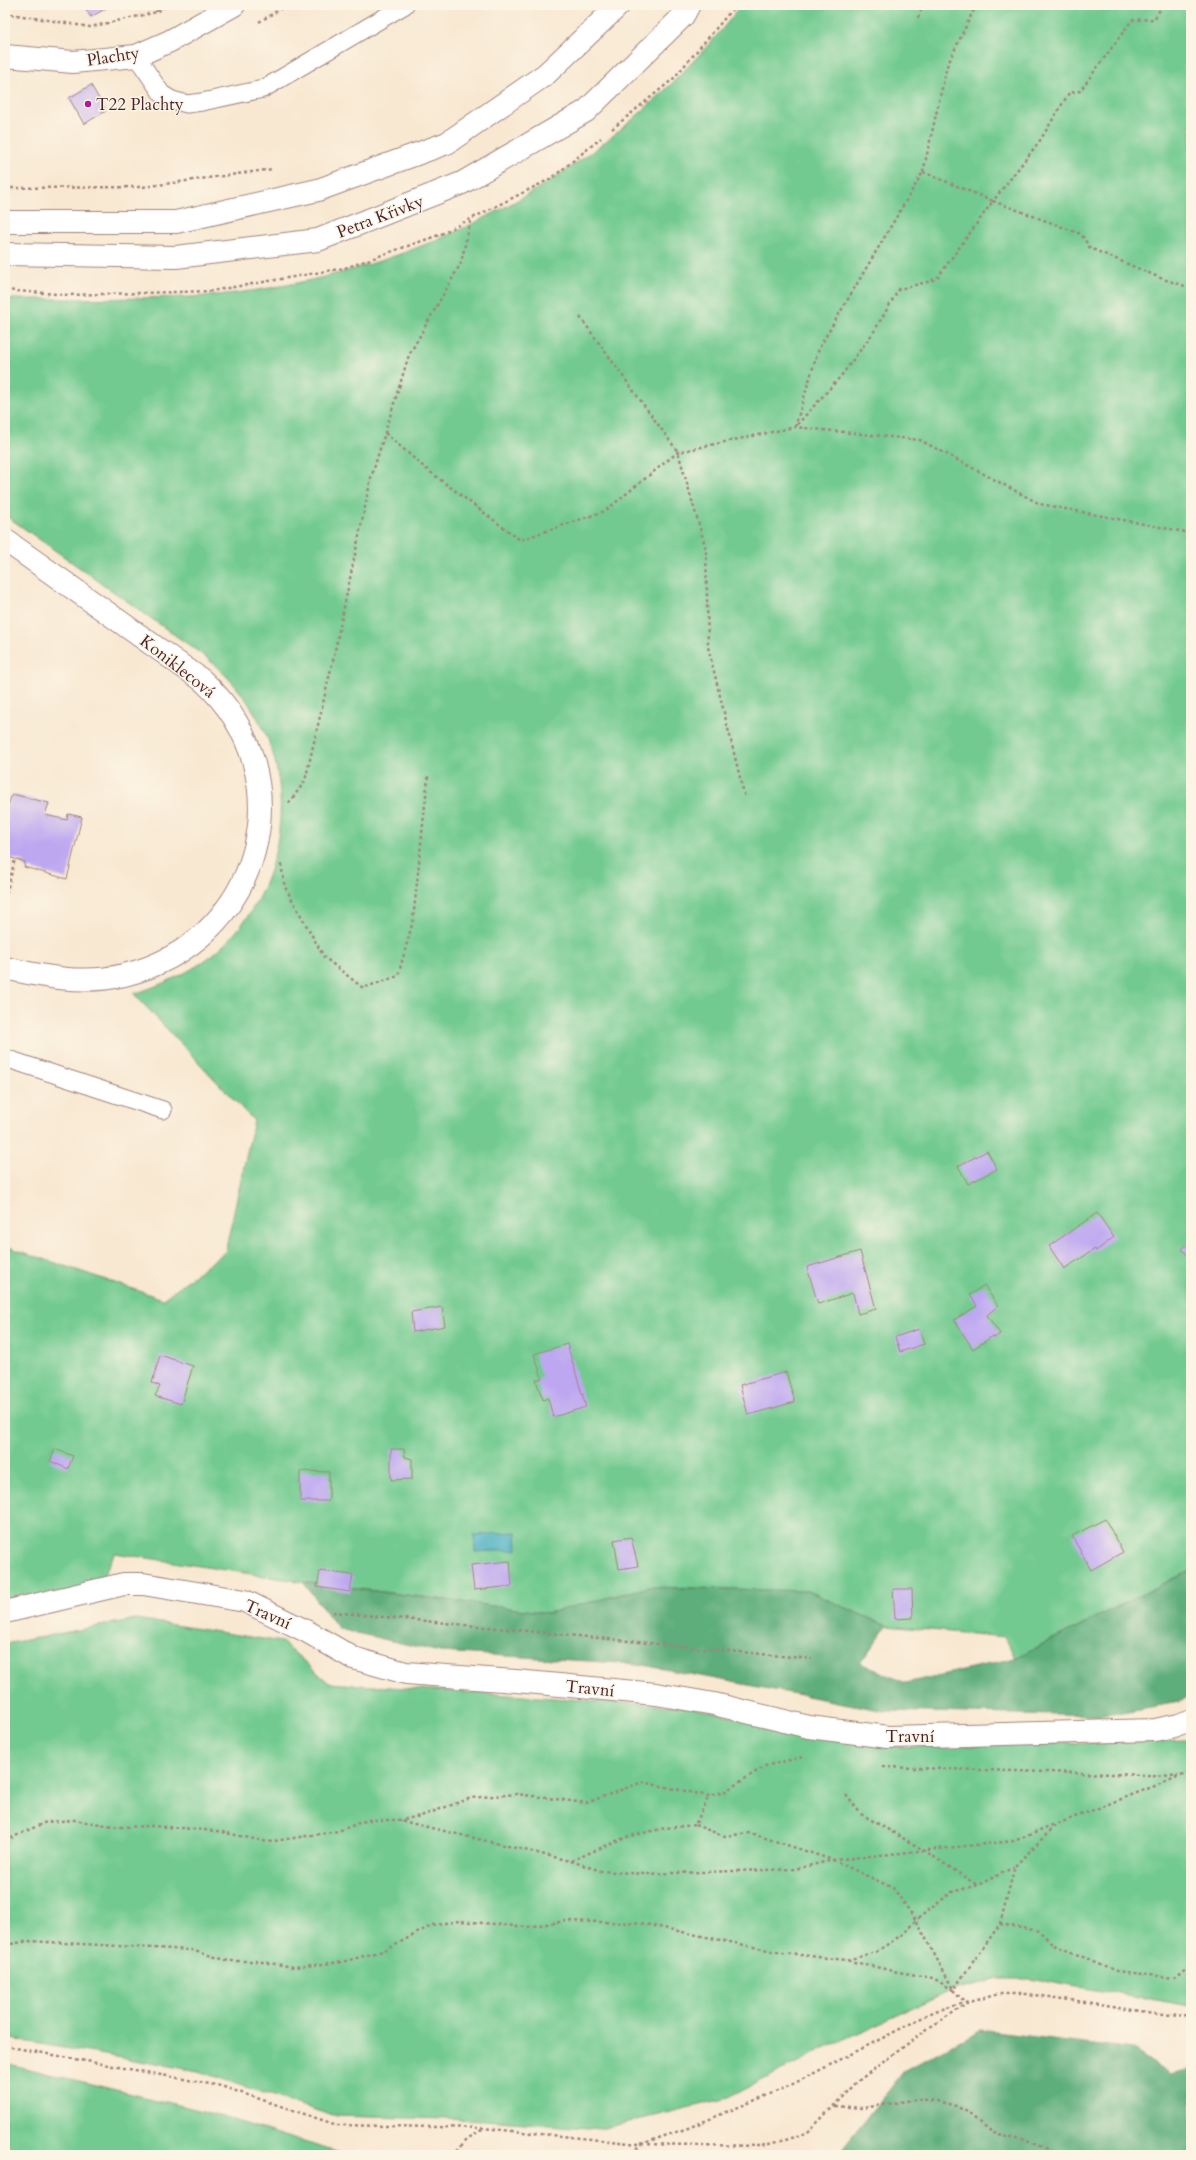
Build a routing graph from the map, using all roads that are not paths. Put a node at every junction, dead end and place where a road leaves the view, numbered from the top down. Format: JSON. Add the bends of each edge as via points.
{"nodes":[{"id":1,"x":234,"y":5,"type":"edge"},
{"id":2,"x":405,"y":5,"type":"edge"},
{"id":3,"x":619,"y":5,"type":"edge"},
{"id":4,"x":689,"y":5,"type":"edge"},
{"id":5,"x":5,"y":56,"type":"edge"},
{"id":6,"x":136,"y":56,"type":"junction"},
{"id":7,"x":5,"y":222,"type":"edge"},
{"id":8,"x":5,"y":254,"type":"edge"},
{"id":9,"x":5,"y":540,"type":"edge"},
{"id":10,"x":5,"y":968,"type":"edge"},
{"id":11,"x":5,"y":1058,"type":"edge"},
{"id":12,"x":163,"y":1110,"type":"dead end"},
{"id":13,"x":5,"y":1612,"type":"edge"},
{"id":14,"x":1191,"y":1720,"type":"edge"}],
"edges":[{"from":1,"to":6,"type":"street","name":"Plachty","via":[[170,41]]},
{"from":2,"to":6,"type":"lane","via":[[263,89],[202,102],[187,104],[162,94]]},
{"from":3,"to":7,"type":"street","via":[[546,74],[447,143],[318,190],[176,222]]},
{"from":4,"to":8,"type":"street","name":"Petra Křivky","via":[[682,16],[586,111],[462,184],[318,240],[176,257]]},
{"from":5,"to":6,"type":"street","name":"Plachty","via":[[73,62]]},
{"from":9,"to":10,"type":"street","name":"Koniklecová","via":[[202,680],[216,693],[232,713],[246,738],[259,789],[260,816],[256,846],[247,874],[233,901],[212,926],[179,953],[143,970],[100,980],[43,977]]},
{"from":11,"to":12,"type":"lane"},
{"from":13,"to":14,"type":"street","name":"Travní","via":[[124,1584],[143,1584],[244,1601],[308,1632],[353,1658],[406,1673],[656,1694],[714,1704],[809,1727],[888,1737],[1155,1730],[1179,1726]]}]}
